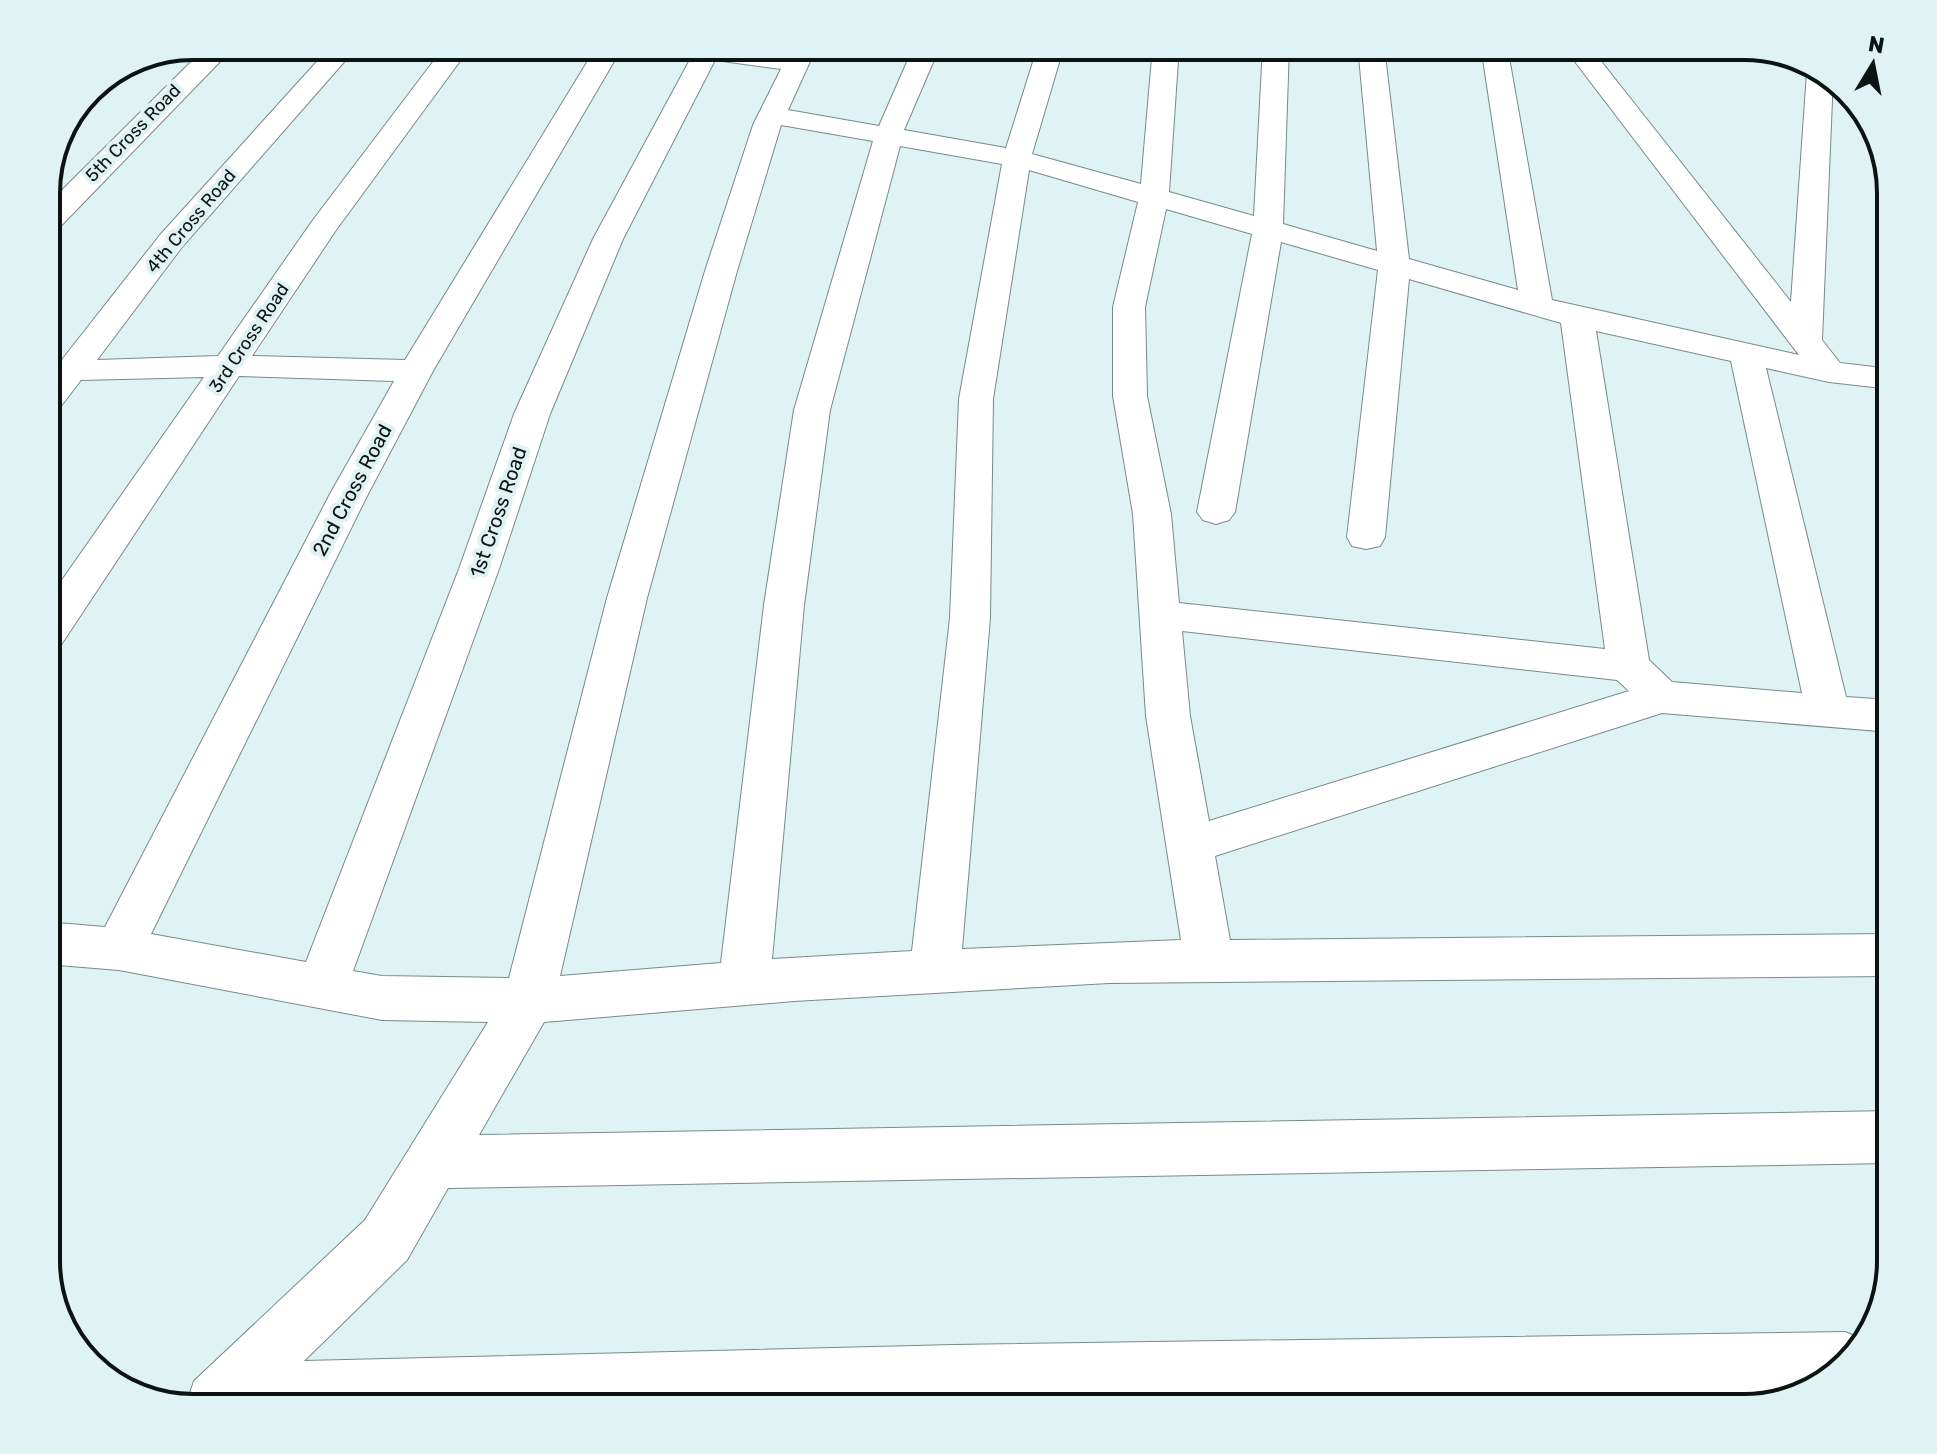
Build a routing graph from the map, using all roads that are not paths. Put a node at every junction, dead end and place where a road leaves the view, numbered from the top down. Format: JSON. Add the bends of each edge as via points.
{"nodes":[{"id":1,"x":206,"y":60,"type":"edge"},
{"id":2,"x":333,"y":60,"type":"edge"},
{"id":3,"x":448,"y":60,"type":"edge"},
{"id":4,"x":602,"y":60,"type":"edge"},
{"id":5,"x":684,"y":60,"type":"edge"},
{"id":6,"x":798,"y":60,"type":"edge"},
{"id":7,"x":921,"y":60,"type":"edge"},
{"id":8,"x":1047,"y":60,"type":"edge"},
{"id":9,"x":1165,"y":60,"type":"edge"},
{"id":10,"x":1275,"y":60,"type":"edge"},
{"id":11,"x":1372,"y":60,"type":"edge"},
{"id":12,"x":1496,"y":60,"type":"edge"},
{"id":13,"x":1587,"y":60,"type":"edge"},
{"id":14,"x":1819,"y":84,"type":"edge"},
{"id":15,"x":772,"y":115,"type":"junction"},
{"id":16,"x":889,"y":134,"type":"junction"},
{"id":17,"x":1017,"y":158,"type":"junction"},
{"id":18,"x":1154,"y":196,"type":"junction"},
{"id":19,"x":60,"y":209,"type":"edge"},
{"id":20,"x":1268,"y":230,"type":"junction"},
{"id":21,"x":1394,"y":267,"type":"junction"},
{"id":22,"x":1537,"y":306,"type":"junction"},
{"id":23,"x":1577,"y":317,"type":"junction"},
{"id":24,"x":1805,"y":342,"type":"junction"},
{"id":25,"x":1746,"y":354,"type":"junction"},
{"id":26,"x":230,"y":366,"type":"junction"},
{"id":27,"x":60,"y":371,"type":"edge"},
{"id":28,"x":416,"y":371,"type":"junction"},
{"id":29,"x":1829,"y":372,"type":"junction"},
{"id":30,"x":1877,"y":377,"type":"edge"},
{"id":31,"x":1216,"y":512,"type":"dead end"},
{"id":32,"x":1366,"y":537,"type":"dead end"},
{"id":33,"x":60,"y":615,"type":"edge"},
{"id":34,"x":1160,"y":615,"type":"junction"},
{"id":35,"x":1629,"y":666,"type":"junction"},
{"id":36,"x":1661,"y":697,"type":"junction"},
{"id":37,"x":1828,"y":711,"type":"junction"},
{"id":38,"x":1877,"y":715,"type":"edge"},
{"id":39,"x":1190,"y":845,"type":"junction"},
{"id":40,"x":60,"y":944,"type":"edge"},
{"id":41,"x":119,"y":949,"type":"junction"},
{"id":42,"x":1877,"y":955,"type":"edge"},
{"id":43,"x":1209,"y":961,"type":"junction"},
{"id":44,"x":935,"y":970,"type":"junction"},
{"id":45,"x":744,"y":983,"type":"junction"},
{"id":46,"x":322,"y":987,"type":"junction"},
{"id":47,"x":529,"y":1001,"type":"junction"},
{"id":48,"x":1877,"y":1137,"type":"edge"},
{"id":49,"x":433,"y":1162,"type":"junction"},
{"id":50,"x":1828,"y":1363,"type":"edge"},
{"id":51,"x":225,"y":1394,"type":"edge"},
{"id":52,"x":429,"y":1394,"type":"edge"}],
"edges":[{"from":1,"to":19,"type":"street","name":"5th Cross Road"},
{"from":2,"to":27,"type":"street","name":"4th Cross Road"},
{"from":3,"to":26,"type":"street","name":"3rd Cross Road","via":[[324,226]]},
{"from":4,"to":28,"type":"street","name":"2nd Cross Road"},
{"from":5,"to":46,"type":"street","name":"1st Cross Road","via":[[532,414]]},
{"from":6,"to":15,"type":"street"},
{"from":7,"to":16,"type":"street"},
{"from":8,"to":17,"type":"street"},
{"from":9,"to":18,"type":"street"},
{"from":10,"to":20,"type":"street"},
{"from":11,"to":21,"type":"street"},
{"from":12,"to":22,"type":"street"},
{"from":13,"to":24,"type":"street"},
{"from":14,"to":24,"type":"street"},
{"from":15,"to":16,"type":"street"},
{"from":15,"to":47,"type":"street","via":[[627,598]]},
{"from":16,"to":17,"type":"street"},
{"from":16,"to":45,"type":"street","via":[[812,410],[784,605]]},
{"from":17,"to":18,"type":"street"},
{"from":17,"to":44,"type":"street","via":[[976,399],[970,618]]},
{"from":18,"to":20,"type":"street"},
{"from":18,"to":34,"type":"street","via":[[1129,307],[1129,381],[1152,514]]},
{"from":20,"to":21,"type":"street"},
{"from":20,"to":31,"type":"street"},
{"from":21,"to":22,"type":"street"},
{"from":21,"to":32,"type":"street"},
{"from":22,"to":23,"type":"street"},
{"from":23,"to":25,"type":"street"},
{"from":23,"to":35,"type":"street"},
{"from":24,"to":29,"type":"street"},
{"from":25,"to":29,"type":"street"},
{"from":25,"to":37,"type":"street"},
{"from":26,"to":27,"type":"street"},
{"from":26,"to":28,"type":"street"},
{"from":26,"to":33,"type":"street","name":"3rd Cross Road"},
{"from":28,"to":41,"type":"street","name":"2nd Cross Road"},
{"from":29,"to":30,"type":"street"},
{"from":34,"to":35,"type":"street"},
{"from":34,"to":39,"type":"street","via":[[1168,716]]},
{"from":35,"to":36,"type":"street"},
{"from":36,"to":37,"type":"street"},
{"from":36,"to":39,"type":"street"},
{"from":37,"to":38,"type":"street"},
{"from":39,"to":43,"type":"street"},
{"from":40,"to":41,"type":"street"},
{"from":41,"to":46,"type":"street"},
{"from":42,"to":43,"type":"street"},
{"from":43,"to":44,"type":"street"},
{"from":44,"to":45,"type":"street"},
{"from":45,"to":47,"type":"street"},
{"from":46,"to":47,"type":"street","via":[[382,998]]},
{"from":47,"to":49,"type":"street"},
{"from":48,"to":49,"type":"street"},
{"from":49,"to":51,"type":"street","via":[[386,1240]]},
{"from":50,"to":52,"type":"street","via":[[970,1376]]}]}
